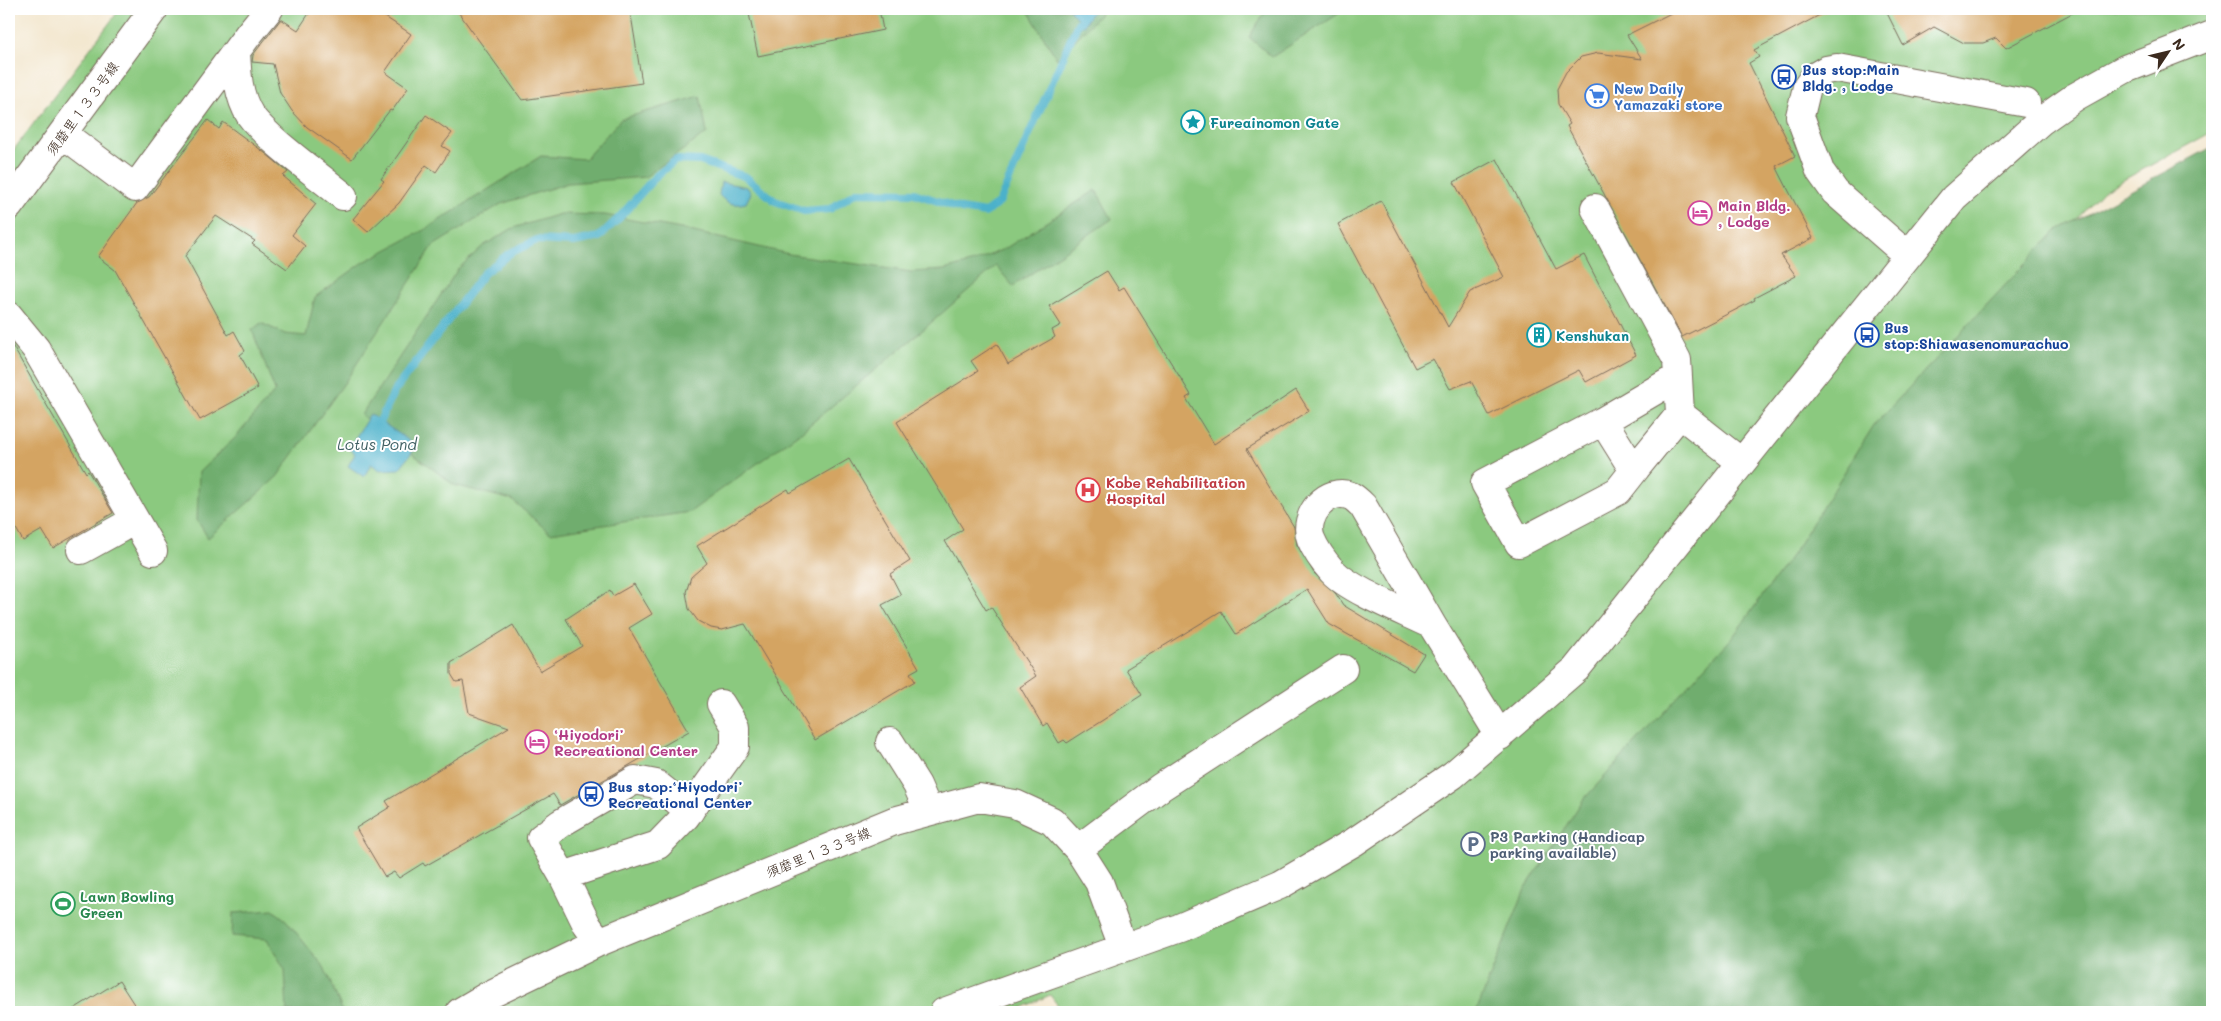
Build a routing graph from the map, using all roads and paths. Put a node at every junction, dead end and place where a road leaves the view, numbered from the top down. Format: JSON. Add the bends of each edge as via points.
{"nodes":[{"id":1,"x":154,"y":9,"type":"edge"},
{"id":2,"x":269,"y":9,"type":"edge"},
{"id":3,"x":2212,"y":35,"type":"edge"},
{"id":4,"x":236,"y":52,"type":"junction"},
{"id":5,"x":2026,"y":103,"type":"dead end"},
{"id":6,"x":62,"y":134,"type":"junction"},
{"id":7,"x":343,"y":196,"type":"dead end"},
{"id":8,"x":9,"y":206,"type":"edge"},
{"id":9,"x":1595,"y":208,"type":"dead end"},
{"id":10,"x":1907,"y":255,"type":"junction"},
{"id":11,"x":14,"y":333,"type":"edge"},
{"id":12,"x":1678,"y":377,"type":"junction"},
{"id":13,"x":1680,"y":414,"type":"junction"},
{"id":14,"x":1603,"y":421,"type":"junction"},
{"id":15,"x":1741,"y":462,"type":"junction"},
{"id":16,"x":1636,"y":468,"type":"junction"},
{"id":17,"x":135,"y":520,"type":"junction"},
{"id":18,"x":81,"y":550,"type":"dead end"},
{"id":19,"x":153,"y":551,"type":"dead end"},
{"id":20,"x":1432,"y":625,"type":"junction"},
{"id":21,"x":1343,"y":669,"type":"dead end"},
{"id":22,"x":721,"y":704,"type":"dead end"},
{"id":23,"x":1500,"y":736,"type":"junction"},
{"id":24,"x":890,"y":742,"type":"dead end"},
{"id":25,"x":928,"y":810,"type":"junction"},
{"id":26,"x":690,"y":811,"type":"junction"},
{"id":27,"x":1078,"y":849,"type":"junction"},
{"id":28,"x":563,"y":876,"type":"junction"},
{"id":29,"x":599,"y":942,"type":"junction"},
{"id":30,"x":1123,"y":947,"type":"junction"},
{"id":31,"x":460,"y":1012,"type":"edge"},
{"id":32,"x":944,"y":1012,"type":"edge"}],
"edges":[{"from":1,"to":6,"type":"street","name":"須磨里１３３号線"},
{"from":2,"to":4,"type":"street"},
{"from":3,"to":10,"type":"street","via":[[2125,69],[2048,116],[1954,198]]},
{"from":4,"to":6,"type":"street","via":[[136,188]]},
{"from":4,"to":7,"type":"street","via":[[238,84],[250,114],[275,140]]},
{"from":5,"to":10,"type":"street","via":[[1837,68],[1814,77],[1807,87],[1800,116],[1820,171],[1835,192]]},
{"from":6,"to":8,"type":"street","name":"須磨里１３３号線"},
{"from":9,"to":12,"type":"street","via":[[1677,360]]},
{"from":10,"to":15,"type":"street"},
{"from":11,"to":17,"type":"street","via":[[36,349]]},
{"from":12,"to":13,"type":"street"},
{"from":12,"to":14,"type":"street"},
{"from":13,"to":15,"type":"street"},
{"from":13,"to":16,"type":"street"},
{"from":14,"to":16,"type":"street","via":[[1628,461]]},
{"from":14,"to":16,"type":"street","via":[[1485,482],[1519,543],[1618,490]]},
{"from":15,"to":23,"type":"street","via":[[1576,669]]},
{"from":17,"to":18,"type":"street"},
{"from":17,"to":19,"type":"street"},
{"from":20,"to":20,"type":"street","via":[[1345,582],[1331,570],[1311,538],[1311,513],[1316,507],[1335,495],[1351,496],[1363,506]]},
{"from":20,"to":23,"type":"street"},
{"from":21,"to":27,"type":"street","via":[[1161,787]]},
{"from":22,"to":26,"type":"street","via":[[735,727],[734,747]]},
{"from":23,"to":30,"type":"street","via":[[1453,775],[1354,842],[1280,885],[1179,928]]},
{"from":24,"to":25,"type":"street","via":[[917,785]]},
{"from":25,"to":27,"type":"street","name":"須磨里１３３号線","via":[[978,798],[1014,804],[1052,821]]},
{"from":25,"to":29,"type":"street","name":"須磨里１３３号線"},
{"from":26,"to":28,"type":"street","via":[[658,845]]},
{"from":26,"to":28,"type":"street","via":[[656,784],[635,780],[541,838]]},
{"from":27,"to":30,"type":"street","name":"須磨里１３３号線","via":[[1099,882]]},
{"from":28,"to":29,"type":"street"},
{"from":29,"to":31,"type":"street","name":"須磨里１３３号線"},
{"from":30,"to":32,"type":"street"}]}
